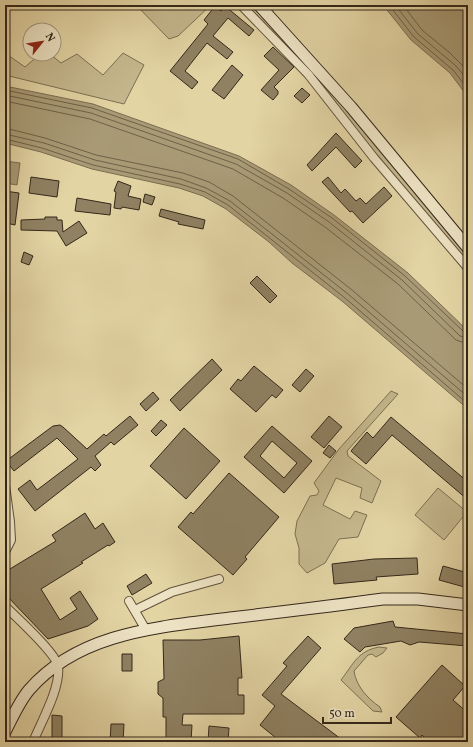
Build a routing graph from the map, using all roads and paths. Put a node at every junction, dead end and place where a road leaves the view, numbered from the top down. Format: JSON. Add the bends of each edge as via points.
{"nodes":[{"id":1,"x":241,"y":5,"type":"edge"},
{"id":2,"x":259,"y":5,"type":"edge"},
{"id":3,"x":468,"y":248,"type":"edge"},
{"id":4,"x":468,"y":268,"type":"edge"},
{"id":5,"x":5,"y":485,"type":"edge"},
{"id":6,"x":5,"y":552,"type":"edge"},
{"id":7,"x":219,"y":579,"type":"dead end"},
{"id":8,"x":129,"y":601,"type":"dead end"},
{"id":9,"x":468,"y":605,"type":"edge"},
{"id":10,"x":5,"y":606,"type":"edge"},
{"id":11,"x":135,"y":610,"type":"junction"},
{"id":12,"x":146,"y":630,"type":"junction"},
{"id":13,"x":58,"y":665,"type":"junction"},
{"id":14,"x":5,"y":732,"type":"edge"},
{"id":15,"x":33,"y":742,"type":"edge"}],
"edges":[{"from":1,"to":4,"type":"street","via":[[308,74],[374,158]]},
{"from":2,"to":3,"type":"main road","via":[[351,107]]},
{"from":5,"to":6,"type":"street","via":[[11,540]]},
{"from":7,"to":11,"type":"street","via":[[172,592]]},
{"from":8,"to":11,"type":"street"},
{"from":9,"to":12,"type":"main road","via":[[418,599],[383,599]]},
{"from":10,"to":13,"type":"street","via":[[43,645]]},
{"from":11,"to":12,"type":"street"},
{"from":12,"to":13,"type":"main road","via":[[116,636],[92,645]]},
{"from":13,"to":14,"type":"main road","via":[[29,690]]},
{"from":13,"to":15,"type":"street","via":[[56,683]]}]}
